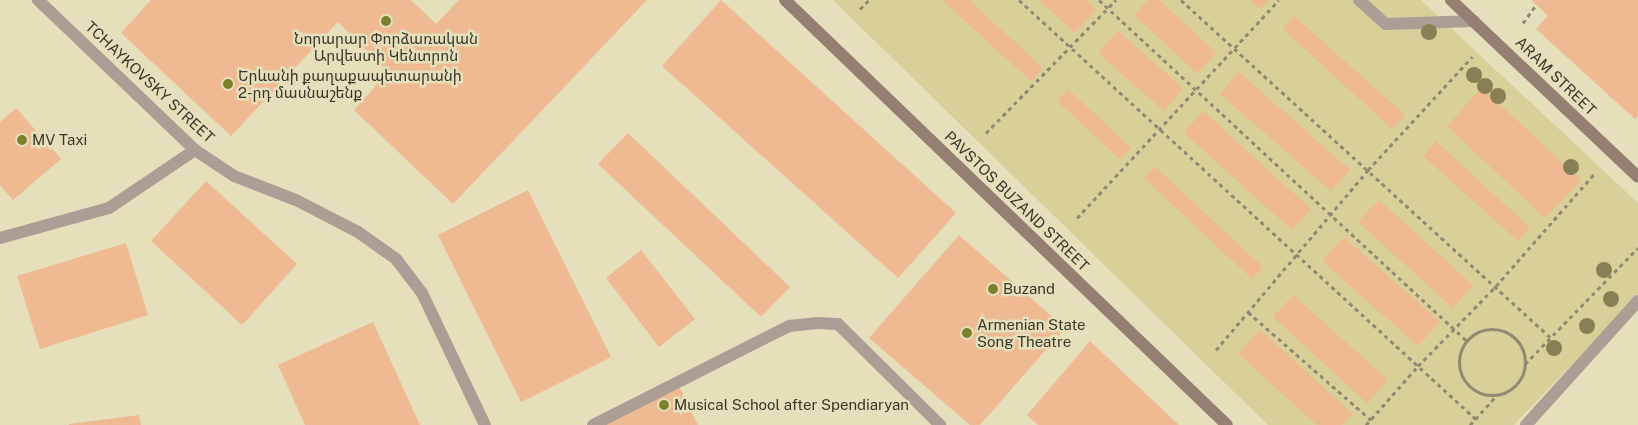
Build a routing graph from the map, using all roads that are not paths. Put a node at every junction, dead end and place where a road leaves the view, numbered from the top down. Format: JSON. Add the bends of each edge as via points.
{"nodes":[{"id":1,"x":38,"y":0,"type":"edge"},
{"id":2,"x":785,"y":0,"type":"edge"},
{"id":3,"x":1359,"y":0,"type":"edge"},
{"id":4,"x":1451,"y":0,"type":"edge"},
{"id":5,"x":1474,"y":21,"type":"junction"},
{"id":6,"x":195,"y":150,"type":"junction"},
{"id":7,"x":1638,"y":177,"type":"edge"},
{"id":8,"x":0,"y":238,"type":"edge"},
{"id":9,"x":1638,"y":301,"type":"edge"},
{"id":10,"x":485,"y":425,"type":"edge"},
{"id":11,"x":593,"y":425,"type":"edge"},
{"id":12,"x":940,"y":425,"type":"edge"},
{"id":13,"x":1227,"y":425,"type":"edge"},
{"id":14,"x":1526,"y":425,"type":"edge"}],
"edges":[{"from":1,"to":6,"type":"street","name":"TCHAYKOVSKY STREET"},
{"from":2,"to":13,"type":"street","name":"PAVSTOS BUZAND STREET"},
{"from":3,"to":5,"type":"street","via":[[1386,24]]},
{"from":4,"to":5,"type":"street","name":"ARAM STREET"},
{"from":5,"to":7,"type":"street","name":"ARAM STREET"},
{"from":6,"to":8,"type":"street","via":[[108,208]]},
{"from":6,"to":10,"type":"street","name":"TCHAYKOVSKY STREET","via":[[234,176],[296,200],[358,232],[396,259],[422,293]]},
{"from":9,"to":14,"type":"street"},
{"from":11,"to":12,"type":"street","via":[[789,326],[818,323],[838,324]]}]}
